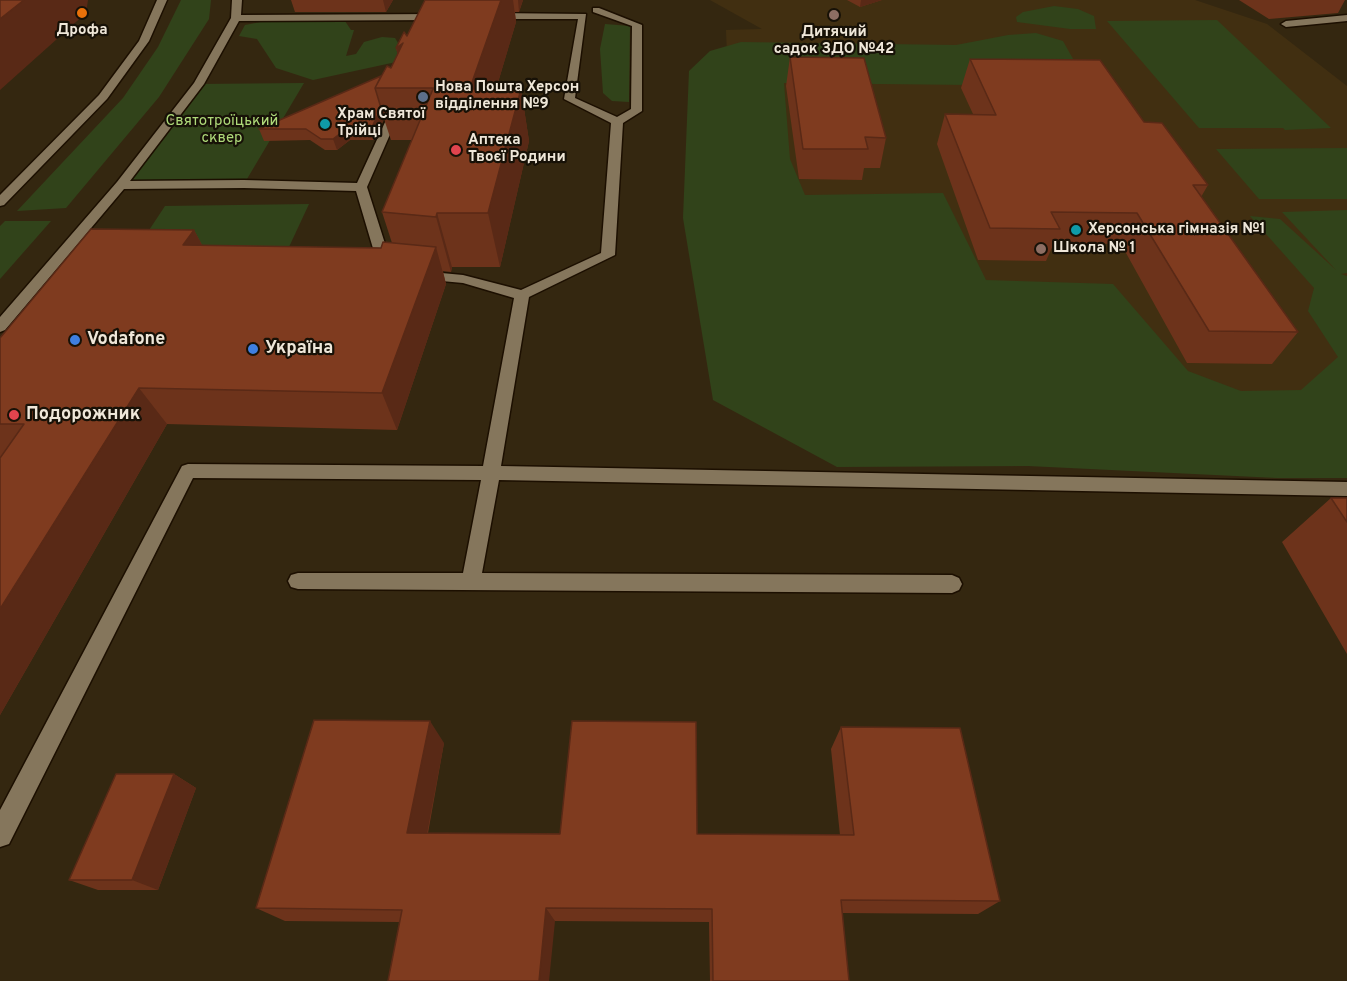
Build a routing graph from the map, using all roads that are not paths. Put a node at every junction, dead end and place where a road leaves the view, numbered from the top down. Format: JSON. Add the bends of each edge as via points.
{"nodes":[{"id":1,"x":162,"y":0,"type":"edge"},
{"id":2,"x":237,"y":0,"type":"edge"},
{"id":3,"x":597,"y":5,"type":"edge"},
{"id":4,"x":483,"y":16,"type":"edge"},
{"id":5,"x":583,"y":16,"type":"junction"},
{"id":6,"x":236,"y":18,"type":"junction"},
{"id":7,"x":1347,"y":18,"type":"edge"},
{"id":8,"x":440,"y":20,"type":"edge"},
{"id":9,"x":1286,"y":24,"type":"dead end"},
{"id":10,"x":404,"y":92,"type":"edge"},
{"id":11,"x":617,"y":121,"type":"junction"},
{"id":12,"x":121,"y":185,"type":"junction"},
{"id":13,"x":361,"y":187,"type":"junction"},
{"id":14,"x":0,"y":202,"type":"edge"},
{"id":15,"x":522,"y":295,"type":"junction"},
{"id":16,"x":0,"y":327,"type":"edge"},
{"id":17,"x":491,"y":473,"type":"junction"},
{"id":18,"x":1347,"y":489,"type":"edge"},
{"id":19,"x":298,"y":581,"type":"dead end"},
{"id":20,"x":471,"y":582,"type":"junction"},
{"id":21,"x":952,"y":584,"type":"dead end"},
{"id":22,"x":0,"y":835,"type":"edge"}],
"edges":[{"from":1,"to":14,"type":"street","via":[[144,41],[103,97]]},
{"from":2,"to":6,"type":"street"},
{"from":3,"to":5,"type":"street"},
{"from":3,"to":11,"type":"street","via":[[637,25],[636,111]]},
{"from":4,"to":5,"type":"street"},
{"from":5,"to":11,"type":"street","via":[[569,99]]},
{"from":6,"to":8,"type":"street"},
{"from":6,"to":12,"type":"street","via":[[200,84]]},
{"from":7,"to":9,"type":"street"},
{"from":10,"to":13,"type":"street"},
{"from":11,"to":15,"type":"street","via":[[608,255]]},
{"from":12,"to":13,"type":"street"},
{"from":12,"to":16,"type":"street"},
{"from":13,"to":15,"type":"street","via":[[387,272],[463,279]]},
{"from":15,"to":17,"type":"street"},
{"from":17,"to":18,"type":"street"},
{"from":17,"to":20,"type":"street"},
{"from":17,"to":22,"type":"street","via":[[188,471]]},
{"from":19,"to":20,"type":"street"},
{"from":20,"to":21,"type":"street"}]}
